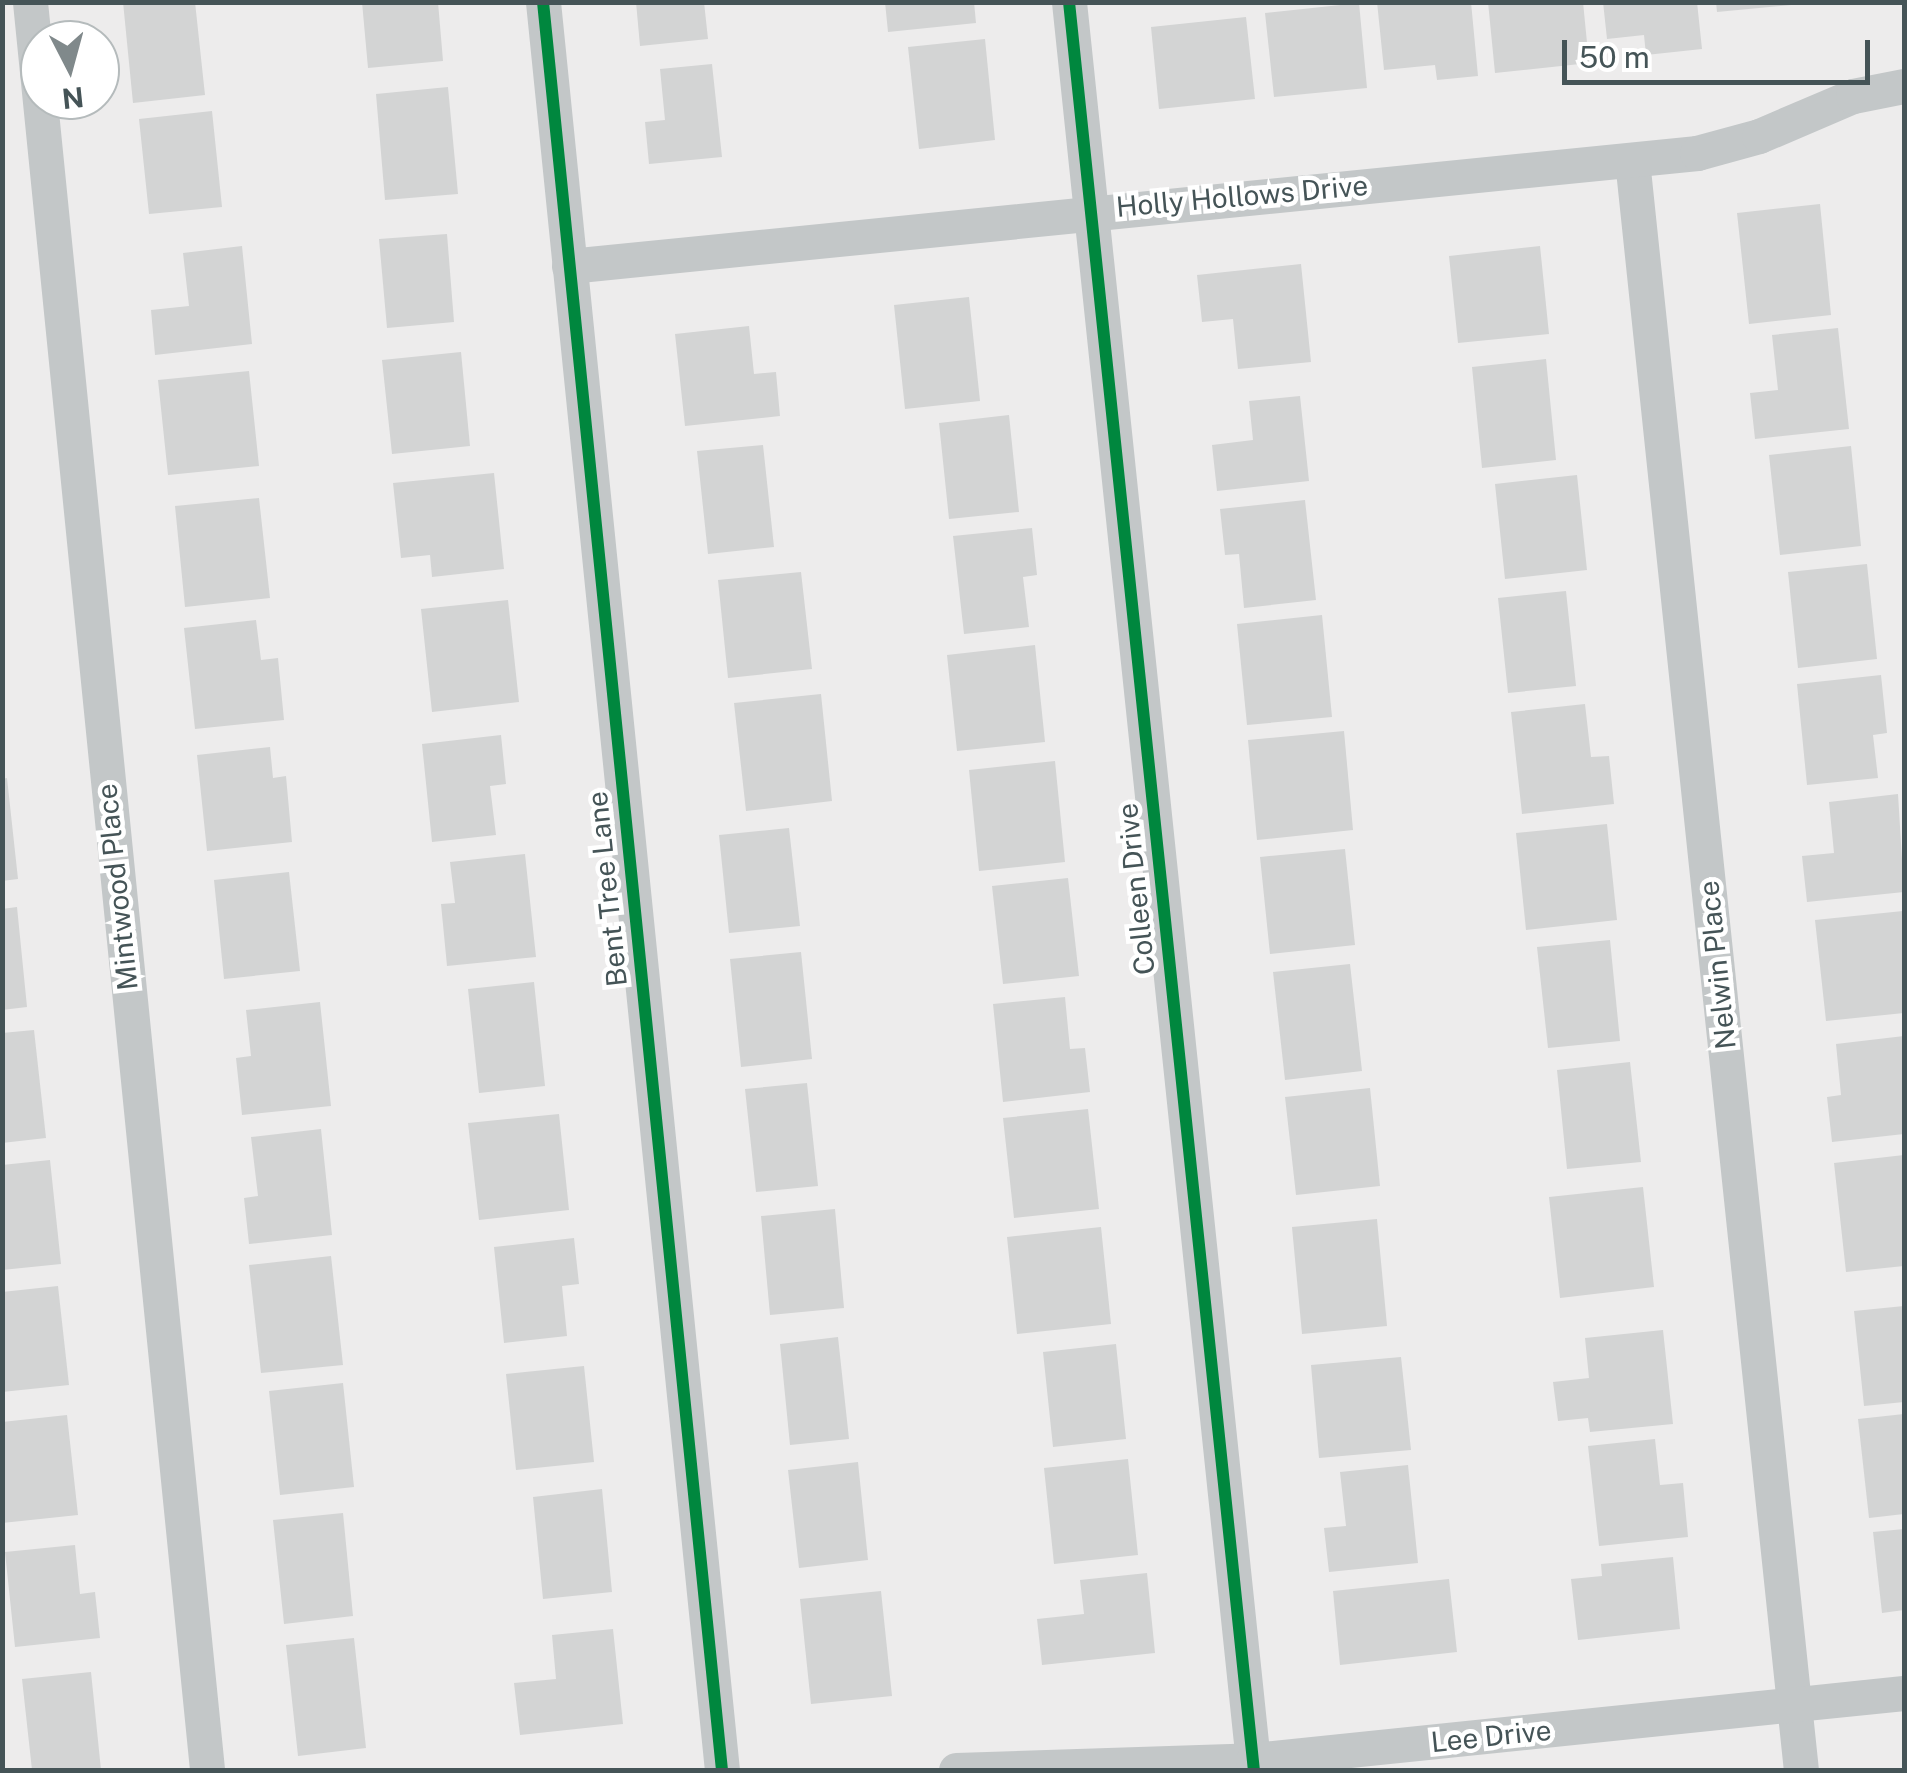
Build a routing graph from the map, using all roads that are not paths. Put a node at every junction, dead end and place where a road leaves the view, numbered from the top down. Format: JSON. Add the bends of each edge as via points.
{"nodes":[{"id":1,"x":30,"y":2,"type":"edge"},
{"id":2,"x":543,"y":2,"type":"edge"},
{"id":3,"x":1069,"y":2,"type":"edge"},
{"id":4,"x":1904,"y":86,"type":"edge"},
{"id":5,"x":1632,"y":160,"type":"junction"},
{"id":6,"x":1088,"y":210,"type":"junction"},
{"id":7,"x":569,"y":266,"type":"junction"},
{"id":8,"x":1904,"y":1693,"type":"edge"},
{"id":9,"x":1794,"y":1704,"type":"junction"},
{"id":10,"x":1253,"y":1765,"type":"edge"},
{"id":11,"x":207,"y":1770,"type":"edge"},
{"id":12,"x":722,"y":1770,"type":"edge"},
{"id":13,"x":956,"y":1770,"type":"edge"},
{"id":14,"x":1800,"y":1770,"type":"edge"}],
"edges":[{"from":1,"to":11,"type":"street","name":"Mintwood Place"},
{"from":2,"to":7,"type":"street","name":"Bent Tree Lane"},
{"from":3,"to":6,"type":"street","name":"Colleen Drive"},
{"from":4,"to":5,"type":"street","name":"Holly Hollows Drive","via":[[1853,96],[1744,140]]},
{"from":5,"to":6,"type":"street","name":"Holly Hollows Drive"},
{"from":5,"to":9,"type":"street","name":"Nelwin Place"},
{"from":6,"to":7,"type":"street","name":"Holly Hollows Drive"},
{"from":6,"to":10,"type":"street","name":"Colleen Drive"},
{"from":7,"to":12,"type":"street","name":"Bent Tree Lane"},
{"from":8,"to":9,"type":"street","name":"Lee Drive"},
{"from":9,"to":10,"type":"street","name":"Lee Drive"},
{"from":9,"to":14,"type":"street","name":"Nelwin Place"},
{"from":10,"to":13,"type":"street","name":"Lee Drive"}]}
